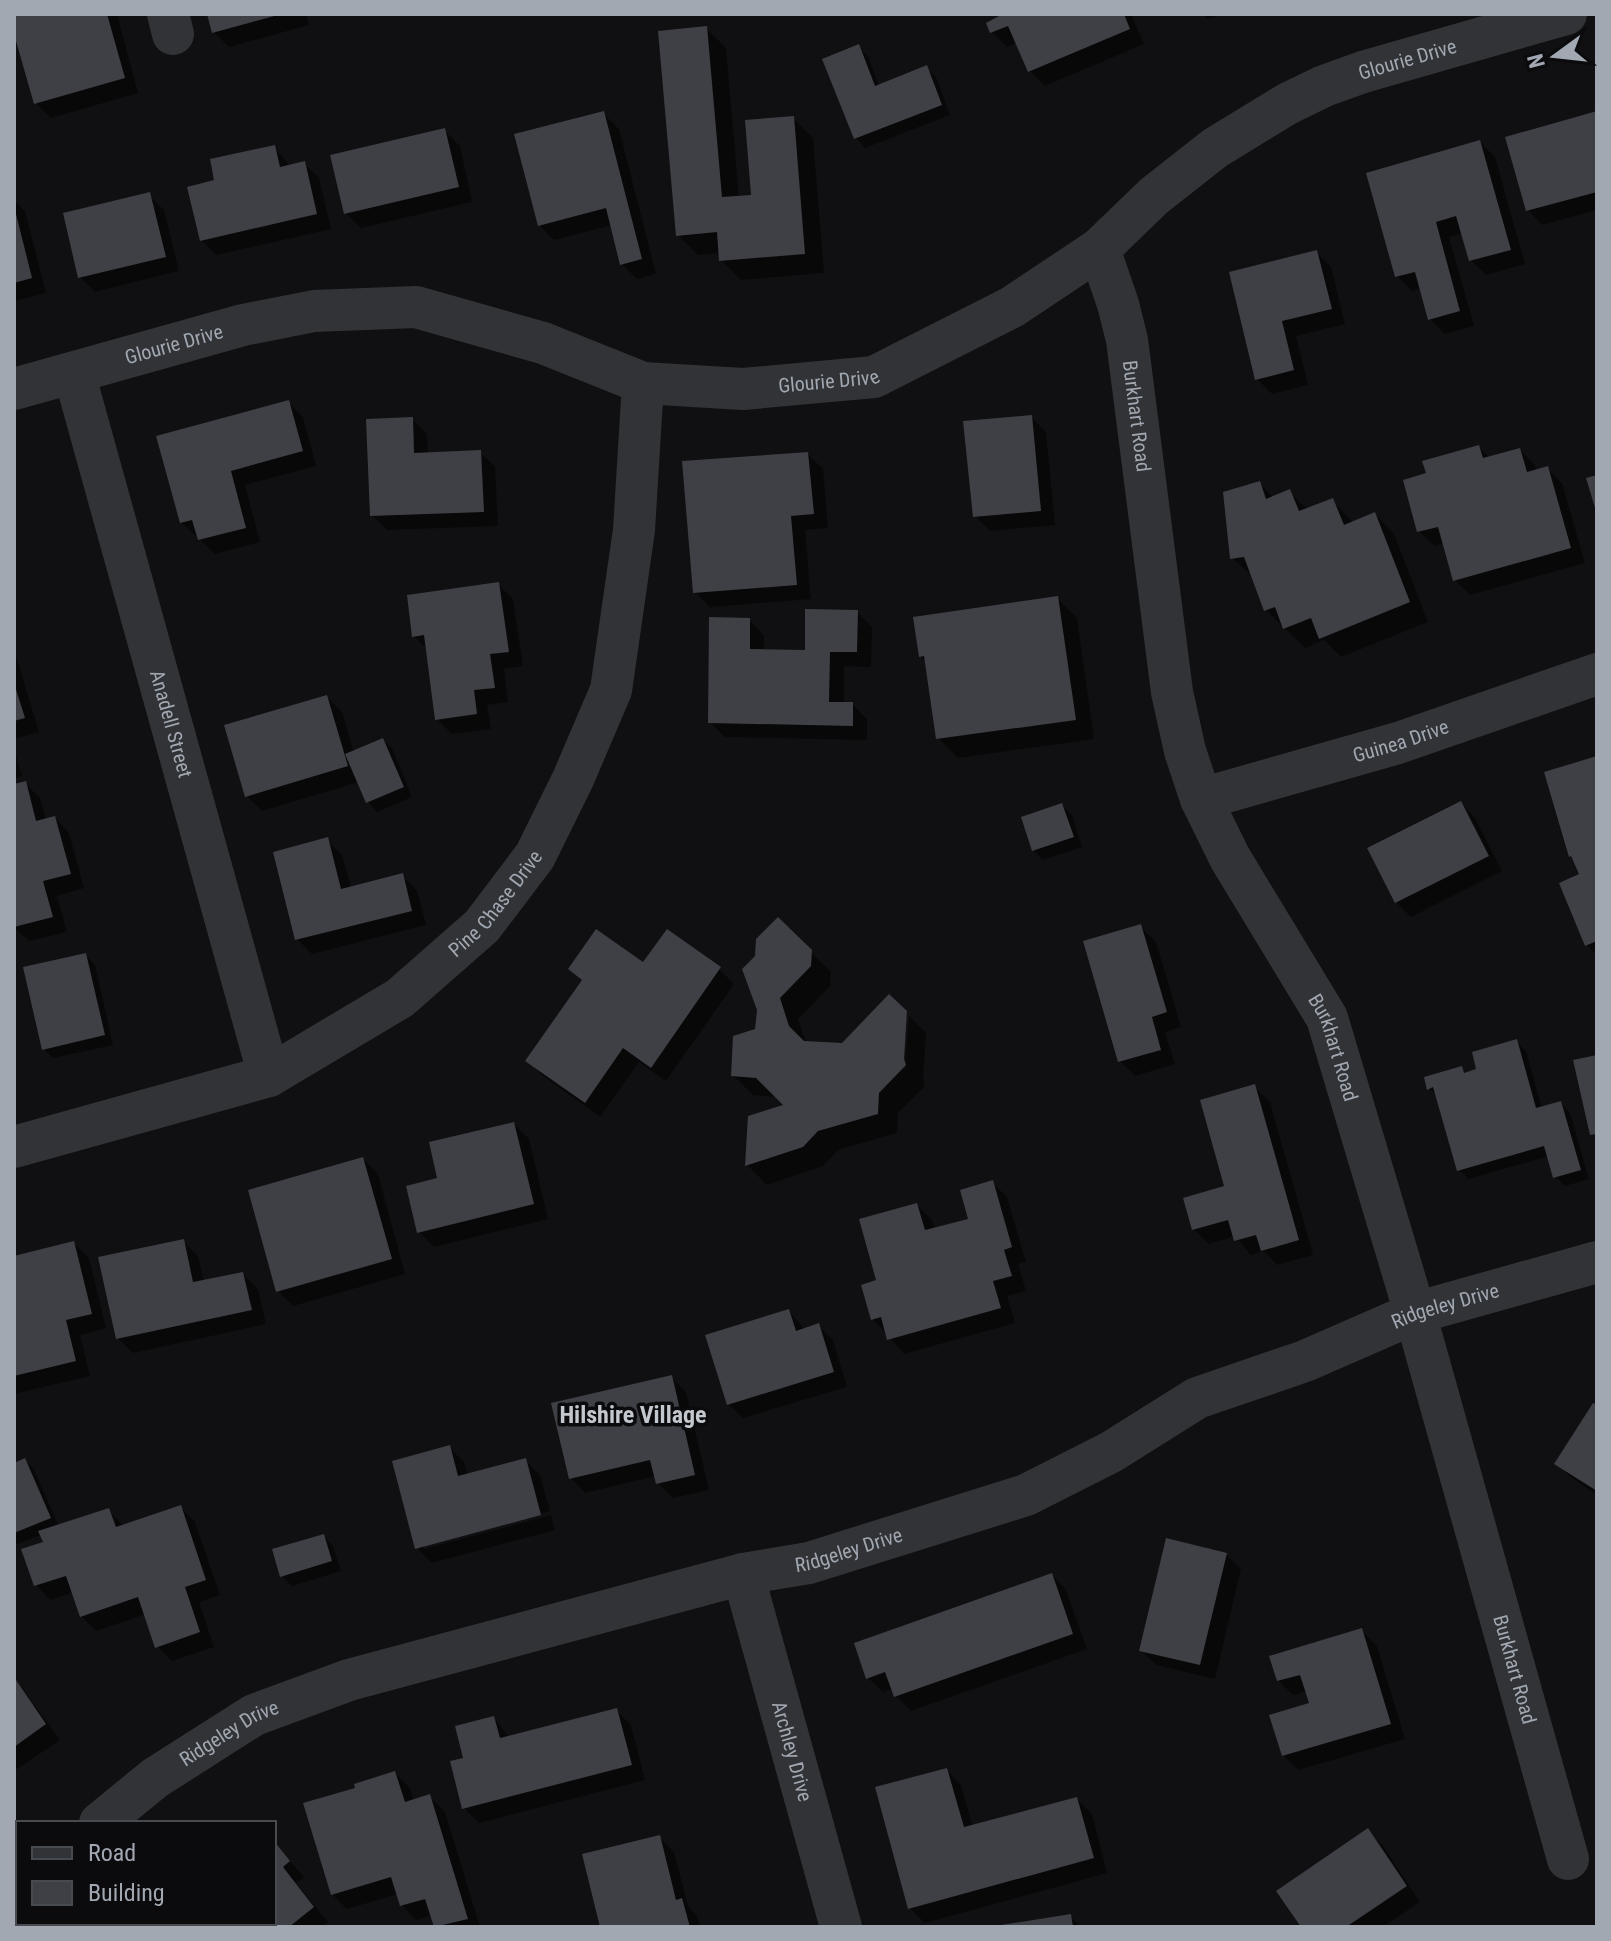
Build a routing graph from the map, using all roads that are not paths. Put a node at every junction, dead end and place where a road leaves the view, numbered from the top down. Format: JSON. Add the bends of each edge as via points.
{"nodes":[{"id":1,"x":1566,"y":14,"type":"edge"},
{"id":2,"x":1099,"y":249,"type":"junction"},
{"id":3,"x":74,"y":373,"type":"junction"},
{"id":4,"x":643,"y":383,"type":"junction"},
{"id":5,"x":14,"y":389,"type":"edge"},
{"id":6,"x":1597,"y":674,"type":"edge"},
{"id":7,"x":1201,"y":799,"type":"junction"},
{"id":8,"x":269,"y":1076,"type":"junction"},
{"id":9,"x":14,"y":1147,"type":"edge"},
{"id":10,"x":1597,"y":1262,"type":"edge"},
{"id":11,"x":1415,"y":1313,"type":"junction"},
{"id":12,"x":743,"y":1574,"type":"junction"},
{"id":13,"x":102,"y":1821,"type":"edge"},
{"id":14,"x":1568,"y":1859,"type":"dead end"},
{"id":15,"x":841,"y":1927,"type":"edge"}],
"edges":[{"from":1,"to":2,"type":"street","name":"Glourie Drive","via":[[1363,72],[1287,104],[1203,158]]},
{"from":2,"to":4,"type":"street","name":"Glourie Drive","via":[[1012,307],[874,377],[743,389]]},
{"from":2,"to":7,"type":"street","name":"Burkhart Road","via":[[1127,340],[1172,692]]},
{"from":3,"to":4,"type":"street","name":"Glourie Drive","via":[[243,325],[314,311],[416,307],[543,343]]},
{"from":3,"to":5,"type":"street","name":"Glourie Drive"},
{"from":3,"to":8,"type":"street","name":"Anadell Street"},
{"from":4,"to":8,"type":"street","name":"Pine Chase Drive","via":[[634,530],[611,690],[535,856],[482,926],[400,998]]},
{"from":6,"to":7,"type":"street","name":"Guinea Drive","via":[[1398,743]]},
{"from":7,"to":11,"type":"street","name":"Burkhart Road","via":[[1230,858],[1327,1018]]},
{"from":8,"to":9,"type":"street","name":"Pine Chase Drive"},
{"from":10,"to":11,"type":"street","name":"Ridgeley Drive"},
{"from":11,"to":12,"type":"street","name":"Ridgeley Drive","via":[[1305,1361],[1197,1398],[1111,1452],[1026,1495],[809,1563]]},
{"from":11,"to":14,"type":"street","name":"Burkhart Road"},
{"from":12,"to":13,"type":"street","name":"Ridgeley Drive","via":[[349,1680],[254,1715],[155,1778]]},
{"from":12,"to":15,"type":"street","name":"Archley Drive"}]}
